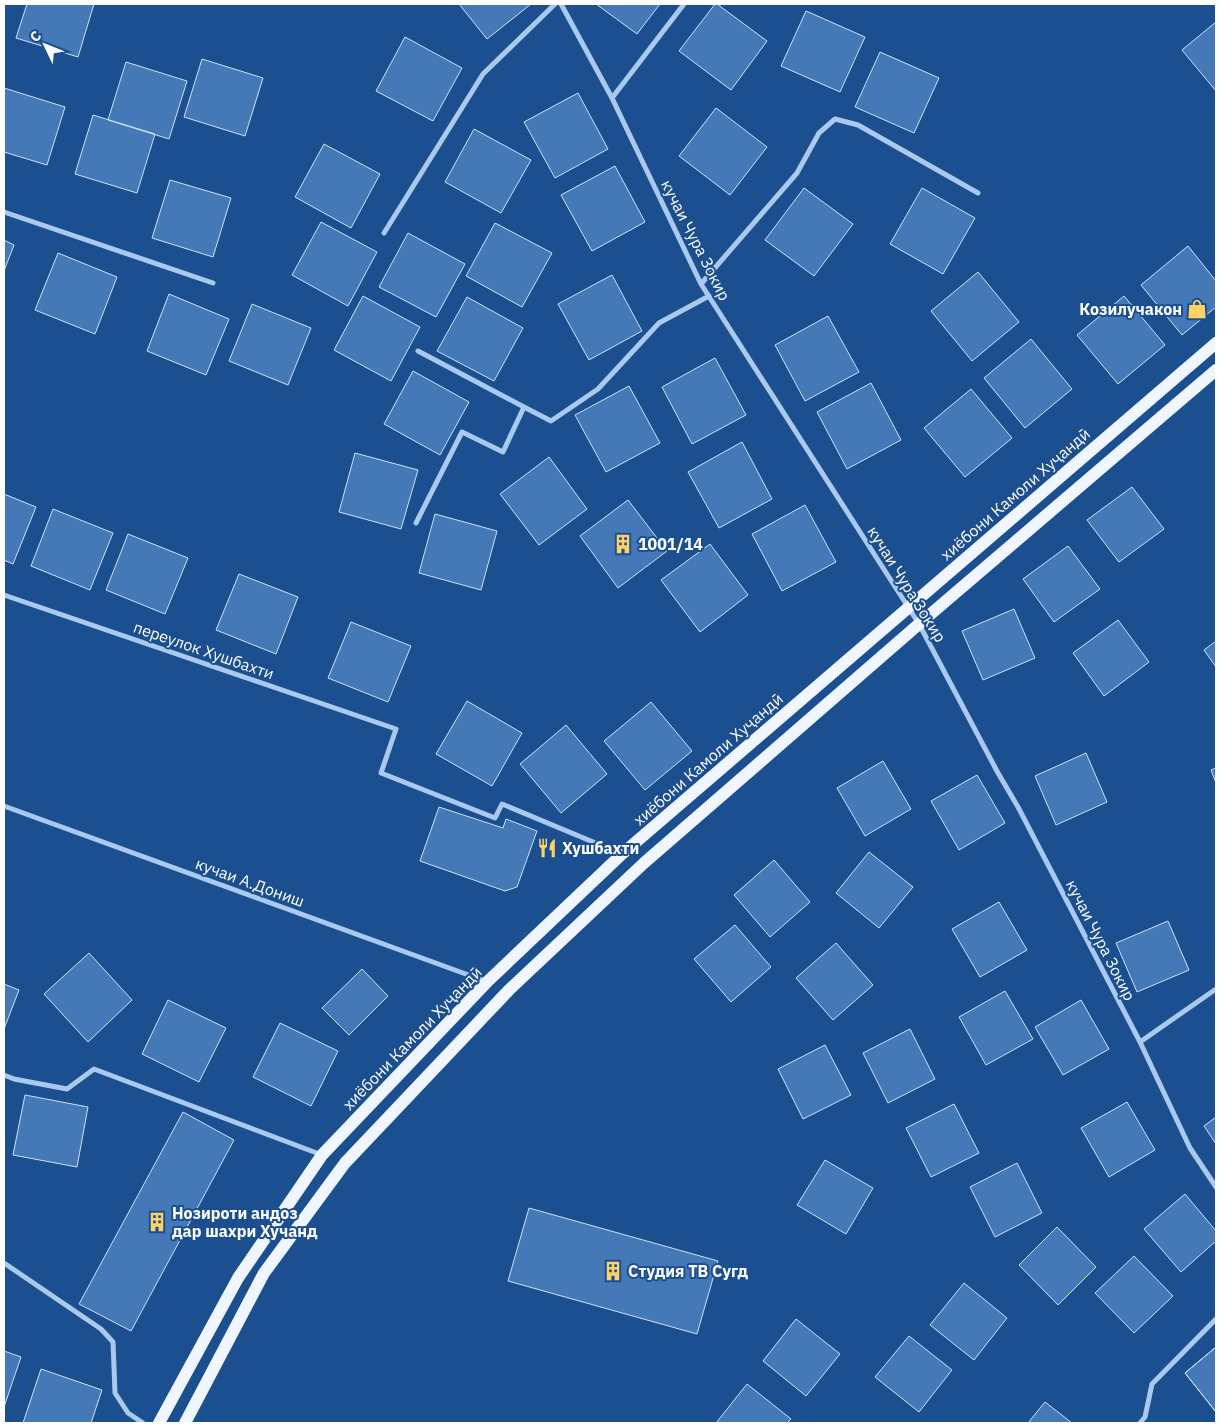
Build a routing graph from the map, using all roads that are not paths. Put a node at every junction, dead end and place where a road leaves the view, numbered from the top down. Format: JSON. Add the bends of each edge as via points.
{"nodes":[{"id":1,"x":555,"y":4,"type":"edge"},
{"id":2,"x":561,"y":4,"type":"edge"},
{"id":3,"x":684,"y":4,"type":"edge"},
{"id":4,"x":612,"y":98,"type":"junction"},
{"id":5,"x":978,"y":193,"type":"dead end"},
{"id":6,"x":4,"y":212,"type":"edge"},
{"id":7,"x":384,"y":233,"type":"dead end"},
{"id":8,"x":213,"y":283,"type":"dead end"},
{"id":9,"x":701,"y":284,"type":"junction"},
{"id":10,"x":709,"y":296,"type":"junction"},
{"id":11,"x":1216,"y":343,"type":"edge"},
{"id":12,"x":418,"y":351,"type":"dead end"},
{"id":13,"x":1216,"y":370,"type":"edge"},
{"id":14,"x":524,"y":407,"type":"junction"},
{"id":15,"x":416,"y":523,"type":"dead end"},
{"id":16,"x":4,"y":595,"type":"edge"},
{"id":17,"x":908,"y":607,"type":"junction"},
{"id":18,"x":919,"y":624,"type":"junction"},
{"id":19,"x":4,"y":806,"type":"edge"},
{"id":20,"x":622,"y":854,"type":"junction"},
{"id":21,"x":487,"y":982,"type":"junction"},
{"id":22,"x":1216,"y":989,"type":"edge"},
{"id":23,"x":1140,"y":1042,"type":"junction"},
{"id":24,"x":4,"y":1075,"type":"edge"},
{"id":25,"x":322,"y":1155,"type":"junction"},
{"id":26,"x":1216,"y":1187,"type":"edge"},
{"id":27,"x":4,"y":1263,"type":"edge"},
{"id":28,"x":1216,"y":1319,"type":"edge"},
{"id":29,"x":143,"y":1423,"type":"edge"},
{"id":30,"x":159,"y":1423,"type":"edge"},
{"id":31,"x":185,"y":1423,"type":"edge"},
{"id":32,"x":1140,"y":1423,"type":"edge"}],
"edges":[{"from":1,"to":7,"type":"street","via":[[483,74]]},
{"from":2,"to":4,"type":"street","name":"кучаи Чура Зокир"},
{"from":3,"to":4,"type":"street"},
{"from":4,"to":9,"type":"street","name":"кучаи Чура Зокир"},
{"from":5,"to":9,"type":"street","via":[[858,125],[835,119],[818,133],[797,173]]},
{"from":6,"to":8,"type":"street"},
{"from":9,"to":10,"type":"street","name":"кучаи Чура Зокир"},
{"from":10,"to":14,"type":"street","via":[[659,323],[598,389],[551,421]]},
{"from":10,"to":17,"type":"street","name":"кучаи Чура Зокир"},
{"from":11,"to":17,"type":"main road","name":"хиёбони Камоли Хуҷандӣ"},
{"from":12,"to":14,"type":"street"},
{"from":13,"to":18,"type":"main road"},
{"from":14,"to":15,"type":"street","via":[[503,452],[462,432]]},
{"from":16,"to":20,"type":"street","name":"переулок Хушбахти","via":[[396,729],[381,773],[495,818],[502,804]]},
{"from":17,"to":18,"type":"street","name":"кучаи Чура Зокир"},
{"from":17,"to":20,"type":"main road","name":"хиёбони Камоли Хуҷандӣ"},
{"from":18,"to":23,"type":"street","name":"кучаи Чура Зокир"},
{"from":18,"to":31,"type":"main road","via":[[629,877],[509,990],[345,1163],[264,1273]]},
{"from":19,"to":21,"type":"street","name":"кучаи А.Дониш"},
{"from":20,"to":21,"type":"main road","name":"хиёбони Камоли Хуҷандӣ"},
{"from":21,"to":25,"type":"main road","name":"хиёбони Камоли Хуҷандӣ"},
{"from":22,"to":23,"type":"street"},
{"from":23,"to":26,"type":"street","name":"кучаи Чура Зокир","via":[[1190,1148]]},
{"from":24,"to":25,"type":"street","via":[[68,1089],[94,1069]]},
{"from":25,"to":30,"type":"main road","name":"хиёбони Камоли Хуҷандӣ","via":[[238,1278]]},
{"from":27,"to":29,"type":"street","via":[[101,1328],[113,1342],[115,1393],[128,1413]]},
{"from":28,"to":32,"type":"street","via":[[1152,1384],[1145,1417]]}]}
